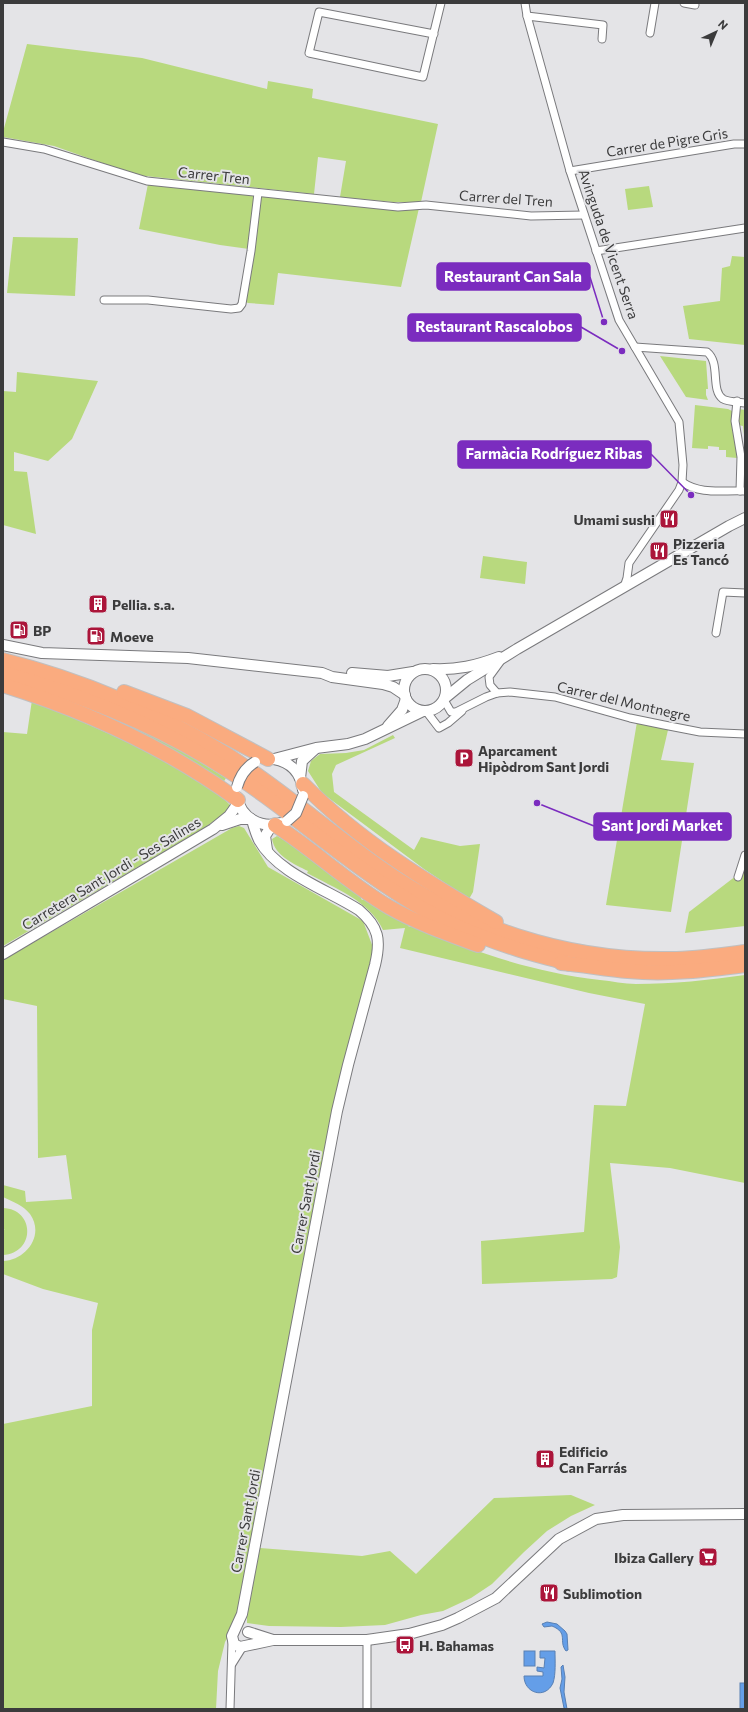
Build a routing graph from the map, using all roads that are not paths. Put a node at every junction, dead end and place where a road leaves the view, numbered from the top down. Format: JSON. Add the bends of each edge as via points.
{"nodes":[{"id":1,"x":441,"y":3,"type":"edge"},
{"id":2,"x":525,"y":3,"type":"edge"},
{"id":3,"x":655,"y":3,"type":"edge"},
{"id":4,"x":684,"y":3,"type":"edge"},
{"id":5,"x":695,"y":5,"type":"dead end"},
{"id":6,"x":527,"y":16,"type":"junction"},
{"id":7,"x":650,"y":33,"type":"dead end"},
{"id":8,"x":434,"y":34,"type":"junction"},
{"id":9,"x":602,"y":39,"type":"dead end"},
{"id":10,"x":3,"y":142,"type":"edge"},
{"id":11,"x":745,"y":144,"type":"edge"},
{"id":12,"x":570,"y":171,"type":"junction"},
{"id":13,"x":258,"y":192,"type":"junction"},
{"id":14,"x":426,"y":205,"type":"joint"},
{"id":15,"x":584,"y":215,"type":"junction"},
{"id":16,"x":745,"y":228,"type":"edge"},
{"id":17,"x":596,"y":250,"type":"junction"},
{"id":18,"x":104,"y":300,"type":"dead end"},
{"id":19,"x":635,"y":347,"type":"junction"},
{"id":20,"x":737,"y":401,"type":"junction"},
{"id":21,"x":745,"y":403,"type":"edge"},
{"id":22,"x":743,"y":457,"type":"edge"},
{"id":23,"x":682,"y":482,"type":"junction"},
{"id":24,"x":743,"y":491,"type":"edge"},
{"id":25,"x":745,"y":518,"type":"edge"},
{"id":26,"x":624,"y":587,"type":"junction"},
{"id":27,"x":745,"y":593,"type":"edge"},
{"id":28,"x":716,"y":632,"type":"dead end"},
{"id":29,"x":3,"y":646,"type":"edge"},
{"id":30,"x":517,"y":649,"type":"junction"},
{"id":31,"x":503,"y":659,"type":"junction"},
{"id":32,"x":3,"y":660,"type":"edge"},
{"id":33,"x":430,"y":669,"type":"junction"},
{"id":34,"x":44,"y":671,"type":"junction"},
{"id":35,"x":413,"y":672,"type":"junction"},
{"id":36,"x":3,"y":673,"type":"edge"},
{"id":37,"x":336,"y":675,"type":"junction"},
{"id":38,"x":3,"y":685,"type":"edge"},
{"id":39,"x":497,"y":693,"type":"junction"},
{"id":40,"x":406,"y":697,"type":"junction"},
{"id":41,"x":445,"y":699,"type":"junction"},
{"id":42,"x":466,"y":707,"type":"junction"},
{"id":43,"x":425,"y":711,"type":"junction"},
{"id":44,"x":387,"y":728,"type":"junction"},
{"id":45,"x":745,"y":734,"type":"edge"},
{"id":46,"x":316,"y":748,"type":"junction"},
{"id":47,"x":266,"y":760,"type":"junction"},
{"id":48,"x":302,"y":786,"type":"junction"},
{"id":49,"x":238,"y":797,"type":"junction"},
{"id":50,"x":252,"y":819,"type":"junction"},
{"id":51,"x":278,"y":824,"type":"junction"},
{"id":52,"x":213,"y":829,"type":"junction"},
{"id":53,"x":268,"y":854,"type":"junction"},
{"id":54,"x":745,"y":855,"type":"edge"},
{"id":55,"x":738,"y":877,"type":"dead end"},
{"id":56,"x":530,"y":941,"type":"junction"},
{"id":57,"x":745,"y":952,"type":"edge"},
{"id":58,"x":3,"y":954,"type":"edge"},
{"id":59,"x":570,"y":964,"type":"junction"},
{"id":60,"x":745,"y":965,"type":"edge"},
{"id":61,"x":745,"y":1514,"type":"edge"},
{"id":62,"x":240,"y":1634,"type":"junction"},
{"id":63,"x":273,"y":1640,"type":"junction"},
{"id":64,"x":367,"y":1640,"type":"junction"},
{"id":65,"x":243,"y":1647,"type":"junction"},
{"id":66,"x":232,"y":1665,"type":"junction"},
{"id":67,"x":230,"y":1709,"type":"edge"},
{"id":68,"x":366,"y":1709,"type":"edge"}],
"edges":[{"from":1,"to":8,"type":"street"},
{"from":2,"to":6,"type":"street","name":"Avinguda de Vicent Serra"},
{"from":3,"to":7,"type":"street"},
{"from":4,"to":5,"type":"street"},
{"from":6,"to":9,"type":"street","via":[[602,25]]},
{"from":6,"to":12,"type":"street","name":"Avinguda de Vicent Serra"},
{"from":8,"to":8,"type":"street","via":[[423,78],[310,52],[319,12]]},
{"from":10,"to":13,"type":"street","name":"Carrer Tren","via":[[44,149],[147,181]]},
{"from":11,"to":12,"type":"street","name":"Carrer de Pigre Gris"},
{"from":12,"to":15,"type":"street","name":"Avinguda de Vicent Serra"},
{"from":13,"to":14,"type":"street","name":"Carrer Tren","via":[[398,207]]},
{"from":13,"to":18,"type":"street","via":[[251,251],[242,304],[239,308],[148,300]]},
{"from":14,"to":15,"type":"street","name":"Carrer del Tren","via":[[531,216]]},
{"from":15,"to":17,"type":"street","name":"Avinguda de Vicent Serra"},
{"from":16,"to":17,"type":"street"},
{"from":17,"to":19,"type":"street","name":"Avinguda de Vicent Serra","via":[[619,320]]},
{"from":19,"to":20,"type":"street","via":[[707,352],[714,362],[719,395],[724,399]]},
{"from":19,"to":23,"type":"street","name":"Avinguda de Vicent Serra","via":[[679,422]]},
{"from":20,"to":21,"type":"street"},
{"from":20,"to":22,"type":"street","via":[[735,421]]},
{"from":22,"to":24,"type":"street"},
{"from":23,"to":24,"type":"street","via":[[691,488],[714,492]]},
{"from":23,"to":26,"type":"street","name":"Avinguda de Vicent Serra","via":[[629,563]]},
{"from":25,"to":26,"type":"street"},
{"from":26,"to":30,"type":"street"},
{"from":27,"to":28,"type":"street","via":[[723,592]]},
{"from":29,"to":37,"type":"street","via":[[42,653],[176,657]]},
{"from":30,"to":31,"type":"street"},
{"from":30,"to":33,"type":"street","via":[[465,668]]},
{"from":31,"to":39,"type":"street","via":[[489,677],[490,685]]},
{"from":31,"to":41,"type":"street","via":[[467,680]]},
{"from":32,"to":34,"type":"highway"},
{"from":33,"to":35,"type":"street","via":[[418,669]]},
{"from":33,"to":41,"type":"street","via":[[443,676],[447,690]]},
{"from":34,"to":47,"type":"highway","via":[[67,673],[93,680],[167,708],[193,719]]},
{"from":34,"to":56,"type":"highway","via":[[121,700],[188,732],[264,780],[409,887],[454,912]]},
{"from":35,"to":37,"type":"street","via":[[388,676]]},
{"from":35,"to":40,"type":"street","via":[[405,682]]},
{"from":36,"to":59,"type":"highway","via":[[83,698],[181,743],[250,786],[372,877],[425,910],[511,948]]},
{"from":37,"to":40,"type":"street","via":[[383,684]]},
{"from":38,"to":49,"type":"highway","via":[[76,711],[132,737]]},
{"from":39,"to":42,"type":"street","name":"Carrer del Montnegre"},
{"from":39,"to":45,"type":"street","name":"Carrer del Montnegre","via":[[555,697],[664,725],[700,732]]},
{"from":40,"to":43,"type":"street","via":[[413,707]]},
{"from":40,"to":44,"type":"street","via":[[402,710]]},
{"from":41,"to":42,"type":"street","name":"Carrer del Montnegre","via":[[451,712]]},
{"from":41,"to":43,"type":"street","via":[[438,707]]},
{"from":42,"to":43,"type":"street","name":"Carrer del Montnegre","via":[[439,728]]},
{"from":43,"to":44,"type":"street"},
{"from":44,"to":46,"type":"street","via":[[348,744]]},
{"from":46,"to":47,"type":"street"},
{"from":46,"to":48,"type":"street","via":[[302,761]]},
{"from":47,"to":48,"type":"street","via":[[280,760],[292,767]]},
{"from":47,"to":49,"type":"street","bridge":true,"via":[[248,767],[242,774]]},
{"from":48,"to":51,"type":"street","bridge":true,"via":[[299,808]]},
{"from":48,"to":56,"type":"highway","via":[[383,850],[464,903]]},
{"from":49,"to":50,"type":"street","via":[[244,813]]},
{"from":49,"to":52,"type":"street","name":"Carretera Sant Jordi - Ses Salines","via":[[229,816]]},
{"from":50,"to":51,"type":"street","via":[[262,824]]},
{"from":50,"to":52,"type":"street","name":"Carretera Sant Jordi - Ses Salines","via":[[233,821]]},
{"from":50,"to":53,"type":"street","name":"Carrer Sant Jordi"},
{"from":51,"to":53,"type":"street","via":[[265,836]]},
{"from":51,"to":59,"type":"highway","via":[[355,884],[389,907],[417,921],[480,946],[523,958]]},
{"from":52,"to":58,"type":"street","name":"Carretera Sant Jordi - Ses Salines"},
{"from":53,"to":62,"type":"street","name":"Carrer Sant Jordi","via":[[284,868],[347,902],[368,918],[378,938],[378,951],[334,1126]]},
{"from":54,"to":55,"type":"street"},
{"from":56,"to":57,"type":"highway","via":[[580,952],[631,958],[711,957]]},
{"from":59,"to":60,"type":"highway","via":[[656,972]]},
{"from":61,"to":64,"type":"street","via":[[623,1515],[596,1519],[559,1539],[496,1598],[478,1608],[442,1625],[390,1638]]},
{"from":62,"to":63,"type":"street"},
{"from":62,"to":65,"type":"street","via":[[236,1646]]},
{"from":62,"to":65,"type":"street","name":"Carrer Sant Jordi","via":[[250,1641]]},
{"from":62,"to":66,"type":"street"},
{"from":63,"to":64,"type":"street"},
{"from":63,"to":65,"type":"street"},
{"from":64,"to":68,"type":"street"},
{"from":65,"to":66,"type":"street"},
{"from":66,"to":67,"type":"street"}]}
